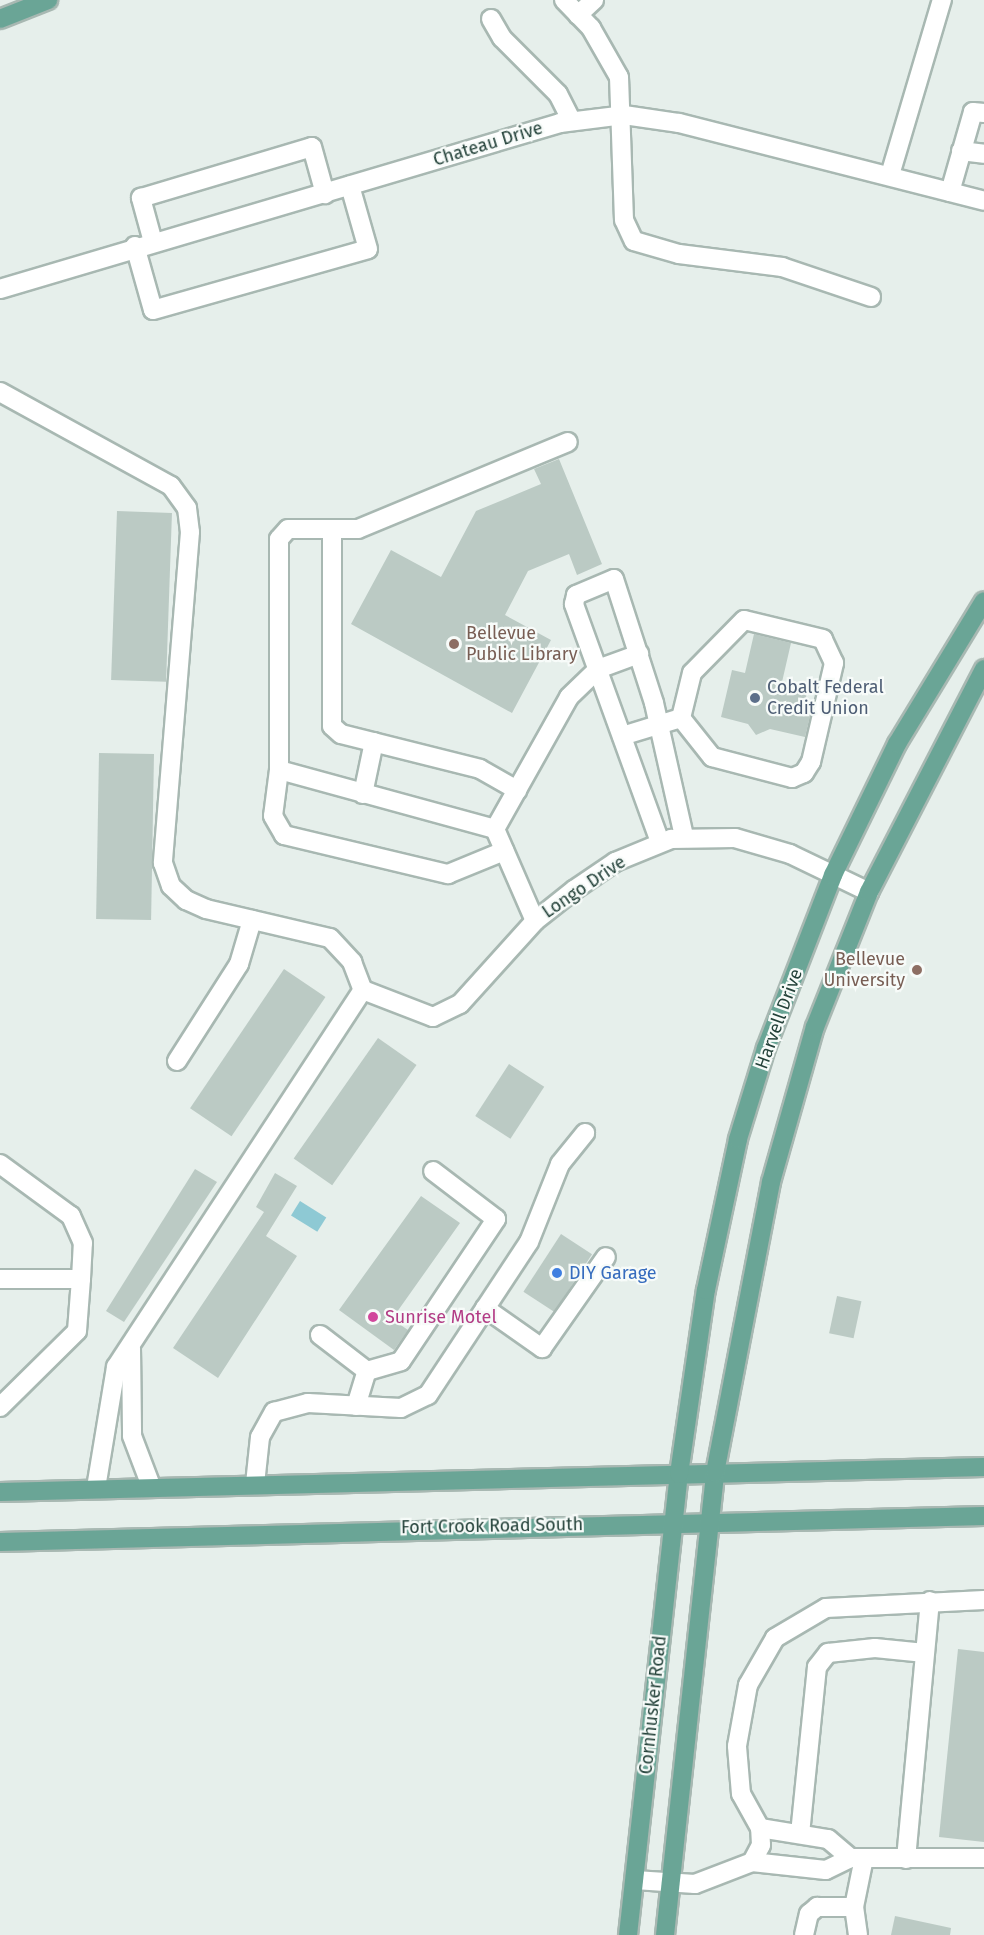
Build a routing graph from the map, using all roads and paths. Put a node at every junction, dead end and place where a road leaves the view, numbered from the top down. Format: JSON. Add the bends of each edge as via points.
{"nodes":[{"id":1,"x":30,"y":0,"type":"edge"},
{"id":2,"x":48,"y":0,"type":"edge"},
{"id":3,"x":564,"y":0,"type":"edge"},
{"id":4,"x":594,"y":0,"type":"edge"},
{"id":5,"x":942,"y":0,"type":"edge"},
{"id":6,"x":578,"y":15,"type":"junction"},
{"id":7,"x":0,"y":19,"type":"edge"},
{"id":8,"x":491,"y":19,"type":"dead end"},
{"id":9,"x":978,"y":113,"type":"edge"},
{"id":10,"x":624,"y":115,"type":"junction"},
{"id":11,"x":572,"y":121,"type":"junction"},
{"id":12,"x":961,"y":151,"type":"junction"},
{"id":13,"x":984,"y":154,"type":"edge"},
{"id":14,"x":890,"y":175,"type":"junction"},
{"id":15,"x":350,"y":186,"type":"junction"},
{"id":16,"x":950,"y":192,"type":"junction"},
{"id":17,"x":325,"y":194,"type":"junction"},
{"id":18,"x":984,"y":201,"type":"edge"},
{"id":19,"x":153,"y":242,"type":"junction"},
{"id":20,"x":135,"y":246,"type":"junction"},
{"id":21,"x":0,"y":289,"type":"edge"},
{"id":22,"x":871,"y":297,"type":"dead end"},
{"id":23,"x":0,"y":392,"type":"edge"},
{"id":24,"x":568,"y":442,"type":"dead end"},
{"id":25,"x":332,"y":530,"type":"junction"},
{"id":26,"x":984,"y":601,"type":"edge"},
{"id":27,"x":639,"y":654,"type":"junction"},
{"id":28,"x":598,"y":669,"type":"junction"},
{"id":29,"x":984,"y":669,"type":"edge"},
{"id":30,"x":681,"y":718,"type":"junction"},
{"id":31,"x":658,"y":724,"type":"junction"},
{"id":32,"x":622,"y":736,"type":"junction"},
{"id":33,"x":374,"y":742,"type":"junction"},
{"id":34,"x":279,"y":771,"type":"junction"},
{"id":35,"x":517,"y":790,"type":"junction"},
{"id":36,"x":363,"y":794,"type":"junction"},
{"id":37,"x":495,"y":829,"type":"junction"},
{"id":38,"x":684,"y":836,"type":"junction"},
{"id":39,"x":660,"y":842,"type":"junction"},
{"id":40,"x":504,"y":851,"type":"junction"},
{"id":41,"x":833,"y":875,"type":"junction"},
{"id":42,"x":869,"y":892,"type":"junction"},
{"id":43,"x":252,"y":920,"type":"junction"},
{"id":44,"x":535,"y":921,"type":"junction"},
{"id":45,"x":363,"y":990,"type":"junction"},
{"id":46,"x":177,"y":1061,"type":"dead end"},
{"id":47,"x":585,"y":1133,"type":"dead end"},
{"id":48,"x":0,"y":1164,"type":"edge"},
{"id":49,"x":433,"y":1171,"type":"dead end"},
{"id":50,"x":606,"y":1257,"type":"dead end"},
{"id":51,"x":0,"y":1279,"type":"edge"},
{"id":52,"x":81,"y":1279,"type":"junction"},
{"id":53,"x":486,"y":1308,"type":"junction"},
{"id":54,"x":320,"y":1335,"type":"dead end"},
{"id":55,"x":131,"y":1348,"type":"junction"},
{"id":56,"x":367,"y":1371,"type":"junction"},
{"id":57,"x":356,"y":1406,"type":"junction"},
{"id":58,"x":0,"y":1407,"type":"edge"},
{"id":59,"x":984,"y":1467,"type":"edge"},
{"id":60,"x":715,"y":1473,"type":"junction"},
{"id":61,"x":679,"y":1474,"type":"junction"},
{"id":62,"x":255,"y":1484,"type":"junction"},
{"id":63,"x":151,"y":1486,"type":"junction"},
{"id":64,"x":96,"y":1488,"type":"junction"},
{"id":65,"x":0,"y":1492,"type":"edge"},
{"id":66,"x":984,"y":1516,"type":"edge"},
{"id":67,"x":674,"y":1522,"type":"junction"},
{"id":68,"x":710,"y":1522,"type":"junction"},
{"id":69,"x":0,"y":1542,"type":"edge"},
{"id":70,"x":984,"y":1600,"type":"edge"},
{"id":71,"x":930,"y":1601,"type":"junction"},
{"id":72,"x":925,"y":1653,"type":"junction"},
{"id":73,"x":760,"y":1827,"type":"junction"},
{"id":74,"x":800,"y":1834,"type":"junction"},
{"id":75,"x":858,"y":1858,"type":"junction"},
{"id":76,"x":984,"y":1858,"type":"edge"},
{"id":77,"x":906,"y":1859,"type":"junction"},
{"id":78,"x":752,"y":1862,"type":"junction"},
{"id":79,"x":634,"y":1880,"type":"junction"},
{"id":80,"x":672,"y":1884,"type":"junction"},
{"id":81,"x":854,"y":1907,"type":"junction"},
{"id":82,"x":628,"y":1935,"type":"edge"},
{"id":83,"x":665,"y":1935,"type":"edge"},
{"id":84,"x":804,"y":1935,"type":"edge"},
{"id":85,"x":858,"y":1935,"type":"edge"}],
"edges":[{"from":1,"to":7,"type":"main road"},
{"from":2,"to":7,"type":"main road"},
{"from":3,"to":6,"type":"street"},
{"from":4,"to":6,"type":"street"},
{"from":5,"to":14,"type":"street"},
{"from":6,"to":10,"type":"street","via":[[620,76]]},
{"from":8,"to":11,"type":"street","via":[[502,38],[558,94]]},
{"from":9,"to":12,"type":"street"},
{"from":10,"to":11,"type":"street","name":"Chateau Drive"},
{"from":10,"to":14,"type":"street","name":"Chateau Drive","via":[[679,123]]},
{"from":10,"to":22,"type":"street","via":[[624,220],[634,241],[679,254],[782,267]]},
{"from":11,"to":15,"type":"street","name":"Chateau Drive"},
{"from":12,"to":13,"type":"street"},
{"from":12,"to":16,"type":"street"},
{"from":14,"to":16,"type":"street","name":"Chateau Drive"},
{"from":15,"to":17,"type":"street","name":"Chateau Drive"},
{"from":15,"to":20,"type":"street","via":[[368,249],[153,310]]},
{"from":16,"to":18,"type":"street","name":"Chateau Drive"},
{"from":17,"to":19,"type":"street","name":"Chateau Drive"},
{"from":17,"to":19,"type":"street","via":[[312,147],[141,198]]},
{"from":19,"to":20,"type":"street","name":"Chateau Drive"},
{"from":20,"to":21,"type":"street","name":"Chateau Drive"},
{"from":23,"to":43,"type":"street","via":[[171,486],[187,508],[190,532],[163,863],[171,886],[186,900]]},
{"from":24,"to":25,"type":"street","via":[[357,528]]},
{"from":25,"to":33,"type":"street","via":[[330,720],[341,734]]},
{"from":25,"to":34,"type":"street","via":[[288,529],[279,539]]},
{"from":26,"to":41,"type":"main road","name":"Harvell Drive","via":[[897,744]]},
{"from":27,"to":28,"type":"street"},
{"from":27,"to":28,"type":"street","via":[[614,579],[573,599]]},
{"from":27,"to":31,"type":"street"},
{"from":28,"to":32,"type":"street"},
{"from":28,"to":35,"type":"street","via":[[569,697]]},
{"from":29,"to":42,"type":"main road","name":"Harvell Drive"},
{"from":30,"to":30,"type":"street","via":[[712,757],[792,777],[804,773],[811,762],[834,663],[823,639],[744,620],[692,673]]},
{"from":30,"to":31,"type":"street"},
{"from":31,"to":32,"type":"street"},
{"from":31,"to":38,"type":"street"},
{"from":32,"to":39,"type":"street"},
{"from":33,"to":35,"type":"street","via":[[480,769]]},
{"from":33,"to":36,"type":"street"},
{"from":34,"to":36,"type":"street"},
{"from":34,"to":40,"type":"street","via":[[273,816],[284,835],[448,874]]},
{"from":35,"to":37,"type":"street"},
{"from":36,"to":37,"type":"street"},
{"from":37,"to":40,"type":"street"},
{"from":38,"to":39,"type":"street","name":"Longo Drive"},
{"from":38,"to":41,"type":"street","name":"Longo Drive","via":[[735,838]]},
{"from":39,"to":44,"type":"street","name":"Longo Drive","via":[[615,862]]},
{"from":40,"to":44,"type":"street"},
{"from":41,"to":42,"type":"street","name":"Longo Drive"},
{"from":41,"to":61,"type":"main road","name":"Harvell Drive","via":[[766,1048],[738,1139],[706,1290]]},
{"from":42,"to":60,"type":"main road","name":"Harvell Drive","via":[[815,1028],[774,1171]]},
{"from":43,"to":45,"type":"street","via":[[330,938],[352,962]]},
{"from":43,"to":46,"type":"street","via":[[238,964]]},
{"from":44,"to":45,"type":"street","name":"Longo Drive","via":[[460,1004],[433,1017]]},
{"from":45,"to":55,"type":"street"},
{"from":47,"to":53,"type":"street","via":[[560,1164],[530,1242]]},
{"from":48,"to":52,"type":"street","via":[[71,1215],[83,1243]]},
{"from":49,"to":56,"type":"street","via":[[496,1219],[401,1361]]},
{"from":50,"to":53,"type":"street","via":[[542,1348]]},
{"from":51,"to":52,"type":"street"},
{"from":52,"to":58,"type":"street","via":[[77,1331]]},
{"from":53,"to":57,"type":"street","via":[[428,1395],[401,1408]]},
{"from":54,"to":56,"type":"street"},
{"from":55,"to":63,"type":"street","via":[[132,1436]]},
{"from":55,"to":64,"type":"street","via":[[108,1393]]},
{"from":56,"to":57,"type":"street"},
{"from":57,"to":62,"type":"street","via":[[289,1404],[274,1412],[260,1437]]},
{"from":59,"to":60,"type":"main road"},
{"from":60,"to":61,"type":"main road"},
{"from":60,"to":68,"type":"main road","name":"Harvell Drive"},
{"from":61,"to":62,"type":"main road"},
{"from":61,"to":67,"type":"main road","name":"Cornhusker Road"},
{"from":62,"to":63,"type":"main road"},
{"from":63,"to":64,"type":"main road"},
{"from":64,"to":65,"type":"main road"},
{"from":66,"to":68,"type":"main road","name":"Fort Crook Road South"},
{"from":67,"to":68,"type":"main road","name":"Fort Crook Road South"},
{"from":67,"to":69,"type":"main road","name":"Fort Crook Road South"},
{"from":67,"to":79,"type":"main road","name":"Cornhusker Road"},
{"from":68,"to":80,"type":"main road","name":"Cornhusker Road"},
{"from":70,"to":71,"type":"street"},
{"from":71,"to":72,"type":"street"},
{"from":71,"to":73,"type":"street","via":[[826,1608],[775,1638],[748,1685],[737,1746],[741,1794]]},
{"from":72,"to":74,"type":"street","via":[[875,1648],[828,1653],[817,1667]]},
{"from":72,"to":77,"type":"street"},
{"from":73,"to":74,"type":"street"},
{"from":73,"to":78,"type":"street","via":[[761,1845]]},
{"from":74,"to":75,"type":"street","via":[[828,1839]]},
{"from":75,"to":77,"type":"street"},
{"from":75,"to":78,"type":"street","via":[[826,1870]]},
{"from":75,"to":81,"type":"street"},
{"from":76,"to":77,"type":"street"},
{"from":78,"to":80,"type":"street","via":[[717,1880]]},
{"from":79,"to":80,"type":"street"},
{"from":79,"to":82,"type":"main road","name":"Cornhusker Road"},
{"from":80,"to":83,"type":"main road","name":"Cornhusker Road"},
{"from":81,"to":84,"type":"street","via":[[817,1907],[809,1914]]},
{"from":81,"to":85,"type":"street"}]}
